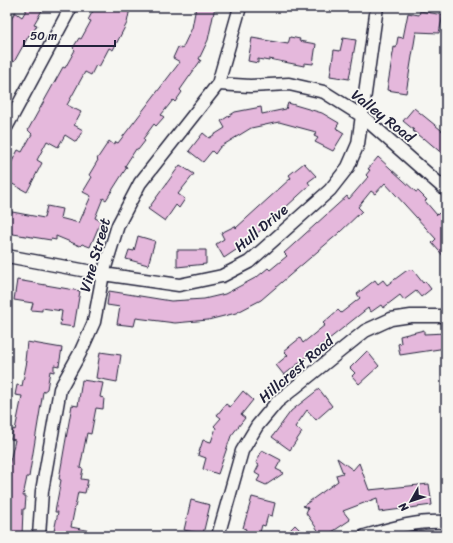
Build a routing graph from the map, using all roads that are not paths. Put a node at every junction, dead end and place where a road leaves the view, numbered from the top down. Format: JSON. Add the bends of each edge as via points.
{"nodes":[{"id":1,"x":71,"y":7,"type":"edge"},
{"id":2,"x":240,"y":7,"type":"edge"},
{"id":3,"x":377,"y":7,"type":"edge"},
{"id":4,"x":218,"y":84,"type":"junction"},
{"id":5,"x":362,"y":116,"type":"junction"},
{"id":6,"x":7,"y":126,"type":"edge"},
{"id":7,"x":446,"y":190,"type":"edge"},
{"id":8,"x":7,"y":256,"type":"edge"},
{"id":9,"x":103,"y":274,"type":"junction"},
{"id":10,"x":446,"y":316,"type":"edge"},
{"id":11,"x":446,"y":522,"type":"edge"},
{"id":12,"x":39,"y":536,"type":"edge"},
{"id":13,"x":218,"y":536,"type":"edge"},
{"id":14,"x":365,"y":536,"type":"edge"}],
"edges":[{"from":1,"to":6,"type":"street"},
{"from":2,"to":4,"type":"street","name":"Vine Street"},
{"from":3,"to":5,"type":"street","name":"Hull Drive"},
{"from":4,"to":5,"type":"street","name":"Valley Road","via":[[289,84],[324,92]]},
{"from":4,"to":9,"type":"street","name":"Vine Street","via":[[140,183],[118,225]]},
{"from":5,"to":7,"type":"street","name":"Valley Road"},
{"from":5,"to":9,"type":"street","name":"Hull Drive","via":[[358,144],[348,167],[330,190],[249,262],[222,276],[179,285]]},
{"from":8,"to":9,"type":"street","name":"Hull Drive"},
{"from":9,"to":12,"type":"street","name":"Vine Street","via":[[94,322],[60,389],[42,491]]},
{"from":10,"to":13,"type":"street","name":"Hillcrest Road","via":[[391,319],[365,331],[277,402],[257,426],[242,451]]},
{"from":11,"to":14,"type":"street","via":[[421,522],[397,526]]}]}
